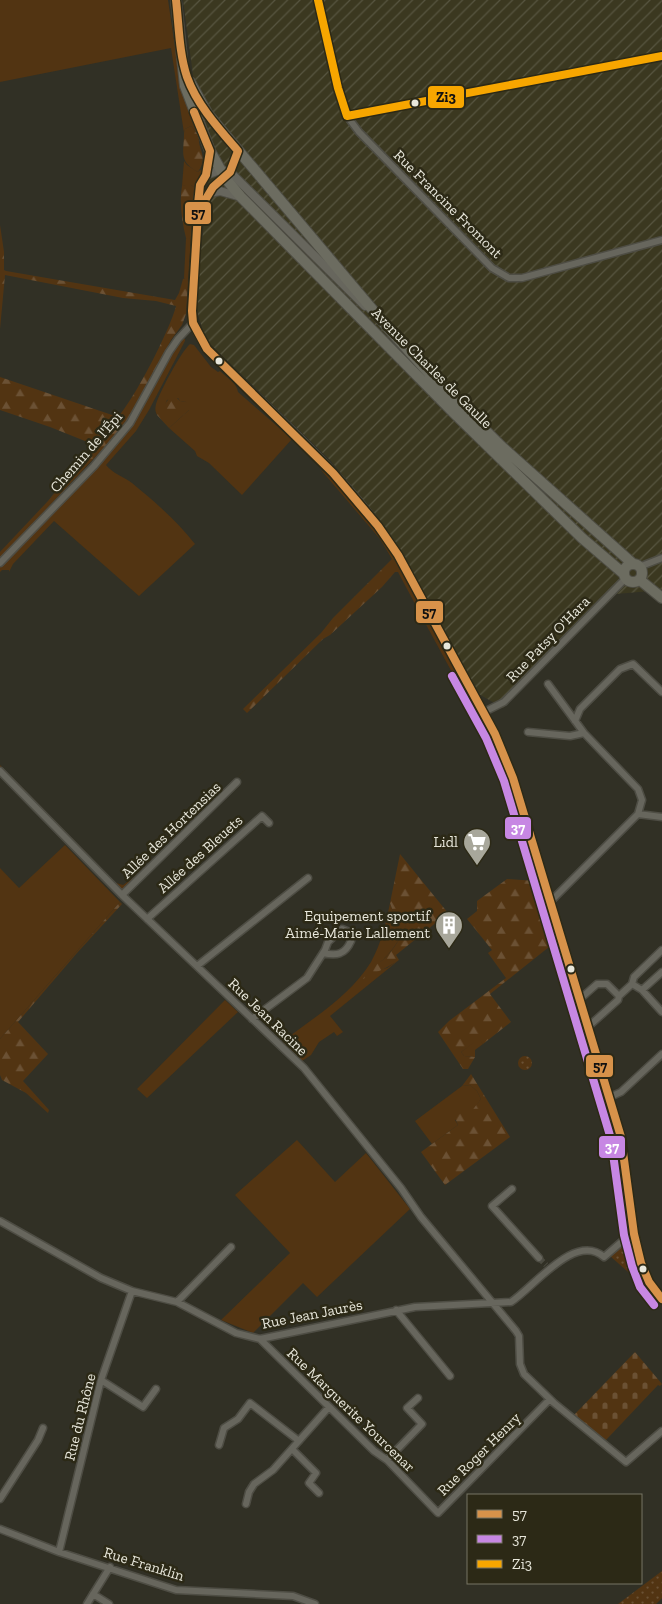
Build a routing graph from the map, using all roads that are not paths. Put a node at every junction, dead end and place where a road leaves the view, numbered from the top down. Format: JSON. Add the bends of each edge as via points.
{"nodes":[{"id":1,"x":176,"y":0,"type":"edge"},
{"id":2,"x":318,"y":0,"type":"edge"},
{"id":3,"x":662,"y":56,"type":"edge"},
{"id":4,"x":184,"y":67,"type":"junction"},
{"id":5,"x":347,"y":116,"type":"junction"},
{"id":6,"x":238,"y":150,"type":"junction"},
{"id":7,"x":210,"y":151,"type":"junction"},
{"id":8,"x":225,"y":173,"type":"junction"},
{"id":9,"x":206,"y":176,"type":"junction"},
{"id":10,"x":209,"y":193,"type":"junction"},
{"id":11,"x":241,"y":197,"type":"junction"},
{"id":12,"x":198,"y":212,"type":"junction"},
{"id":13,"x":662,"y":241,"type":"edge"},
{"id":14,"x":194,"y":323,"type":"junction"},
{"id":15,"x":388,"y":328,"type":"junction"},
{"id":16,"x":662,"y":558,"type":"edge"},
{"id":17,"x":0,"y":563,"type":"edge"},
{"id":18,"x":636,"y":565,"type":"junction"},
{"id":19,"x":625,"y":576,"type":"junction"},
{"id":20,"x":640,"y":580,"type":"junction"},
{"id":21,"x":662,"y":598,"type":"edge"},
{"id":22,"x":548,"y":684,"type":"dead end"},
{"id":23,"x":662,"y":692,"type":"edge"},
{"id":24,"x":484,"y":712,"type":"junction"},
{"id":25,"x":576,"y":721,"type":"junction"},
{"id":26,"x":528,"y":732,"type":"dead end"},
{"id":27,"x":584,"y":733,"type":"junction"},
{"id":28,"x":0,"y":771,"type":"edge"},
{"id":29,"x":237,"y":782,"type":"dead end"},
{"id":30,"x":638,"y":814,"type":"junction"},
{"id":31,"x":662,"y":817,"type":"edge"},
{"id":32,"x":269,"y":823,"type":"dead end"},
{"id":33,"x":308,"y":878,"type":"dead end"},
{"id":34,"x":122,"y":895,"type":"junction"},
{"id":35,"x":551,"y":901,"type":"junction"},
{"id":36,"x":147,"y":918,"type":"junction"},
{"id":37,"x":662,"y":950,"type":"edge"},
{"id":38,"x":324,"y":953,"type":"junction"},
{"id":39,"x":197,"y":966,"type":"junction"},
{"id":40,"x":662,"y":972,"type":"edge"},
{"id":41,"x":632,"y":984,"type":"junction"},
{"id":42,"x":642,"y":990,"type":"junction"},
{"id":43,"x":619,"y":996,"type":"junction"},
{"id":44,"x":580,"y":999,"type":"junction"},
{"id":45,"x":662,"y":1012,"type":"edge"},
{"id":46,"x":252,"y":1018,"type":"junction"},
{"id":47,"x":589,"y":1026,"type":"junction"},
{"id":48,"x":662,"y":1054,"type":"edge"},
{"id":49,"x":610,"y":1097,"type":"junction"},
{"id":50,"x":512,"y":1189,"type":"dead end"},
{"id":51,"x":0,"y":1221,"type":"edge"},
{"id":52,"x":634,"y":1234,"type":"junction"},
{"id":53,"x":231,"y":1247,"type":"dead end"},
{"id":54,"x":540,"y":1258,"type":"tunnel mouth"},
{"id":55,"x":132,"y":1290,"type":"junction"},
{"id":56,"x":662,"y":1299,"type":"edge"},
{"id":57,"x":177,"y":1302,"type":"junction"},
{"id":58,"x":494,"y":1304,"type":"junction"},
{"id":59,"x":396,"y":1310,"type":"junction"},
{"id":60,"x":260,"y":1339,"type":"junction"},
{"id":61,"x":450,"y":1376,"type":"dead end"},
{"id":62,"x":101,"y":1380,"type":"junction"},
{"id":63,"x":156,"y":1389,"type":"dead end"},
{"id":64,"x":418,"y":1398,"type":"dead end"},
{"id":65,"x":550,"y":1399,"type":"junction"},
{"id":66,"x":329,"y":1407,"type":"junction"},
{"id":67,"x":42,"y":1428,"type":"dead end"},
{"id":68,"x":662,"y":1431,"type":"edge"},
{"id":69,"x":299,"y":1441,"type":"junction"},
{"id":70,"x":219,"y":1445,"type":"dead end"},
{"id":71,"x":292,"y":1449,"type":"junction"},
{"id":72,"x":387,"y":1460,"type":"junction"},
{"id":73,"x":319,"y":1493,"type":"dead end"},
{"id":74,"x":0,"y":1499,"type":"edge"},
{"id":75,"x":425,"y":1500,"type":"joint"},
{"id":76,"x":246,"y":1504,"type":"dead end"},
{"id":77,"x":0,"y":1529,"type":"edge"},
{"id":78,"x":60,"y":1552,"type":"junction"},
{"id":79,"x":110,"y":1567,"type":"junction"},
{"id":80,"x":94,"y":1594,"type":"junction"},
{"id":81,"x":87,"y":1604,"type":"edge"},
{"id":82,"x":109,"y":1604,"type":"edge"},
{"id":83,"x":315,"y":1604,"type":"edge"}],
"edges":[{"from":1,"to":4,"type":"main road"},
{"from":2,"to":5,"type":"street","name":"Rue Francine Fromont"},
{"from":3,"to":5,"type":"street"},
{"from":4,"to":6,"type":"main road","via":[[207,113]]},
{"from":4,"to":7,"type":"main road","via":[[185,86]]},
{"from":5,"to":13,"type":"street","name":"Rue Francine Fromont","via":[[492,268],[509,278],[522,278]]},
{"from":6,"to":8,"type":"street"},
{"from":6,"to":15,"type":"main road","name":"Avenue Charles de Gaulle"},
{"from":7,"to":8,"type":"main road"},
{"from":7,"to":9,"type":"street"},
{"from":8,"to":9,"type":"street"},
{"from":8,"to":10,"type":"street"},
{"from":8,"to":11,"type":"main road","name":"Avenue Charles de Gaulle"},
{"from":8,"to":15,"type":"street","name":"Avenue Charles de Gaulle"},
{"from":9,"to":12,"type":"street","via":[[200,185]]},
{"from":10,"to":11,"type":"street","via":[[220,191]]},
{"from":10,"to":12,"type":"street"},
{"from":11,"to":19,"type":"main road","name":"Avenue Charles de Gaulle","via":[[454,413]]},
{"from":12,"to":14,"type":"street","via":[[192,293]]},
{"from":14,"to":17,"type":"street","name":"Chemin de l'Épi","via":[[169,352],[130,423],[94,466]]},
{"from":14,"to":24,"type":"street","via":[[207,350],[335,476],[380,528]]},
{"from":15,"to":18,"type":"main road","name":"Avenue Charles de Gaulle","via":[[501,446]]},
{"from":16,"to":18,"type":"street"},
{"from":18,"to":19,"type":"main road","via":[[628,565],[624,570]]},
{"from":18,"to":20,"type":"main road","via":[[643,576]]},
{"from":19,"to":20,"type":"main road","via":[[630,582]]},
{"from":19,"to":24,"type":"street","name":"Rue Patsy O'Hara","via":[[504,702]]},
{"from":20,"to":21,"type":"main road"},
{"from":22,"to":25,"type":"street"},
{"from":23,"to":25,"type":"street","via":[[633,664],[620,669],[580,709]]},
{"from":24,"to":35,"type":"street","via":[[513,778]]},
{"from":25,"to":27,"type":"street"},
{"from":26,"to":27,"type":"street","via":[[570,736]]},
{"from":27,"to":30,"type":"street","via":[[638,789],[642,800]]},
{"from":28,"to":34,"type":"street","name":"Rue Jean Racine"},
{"from":29,"to":34,"type":"street","name":"Allée des Hortensias"},
{"from":30,"to":31,"type":"street"},
{"from":30,"to":35,"type":"street"},
{"from":32,"to":36,"type":"street","name":"Allée des Bleuets","via":[[262,816]]},
{"from":33,"to":39,"type":"street"},
{"from":34,"to":36,"type":"street","name":"Rue Jean Racine"},
{"from":35,"to":44,"type":"street"},
{"from":36,"to":39,"type":"street","name":"Rue Jean Racine"},
{"from":37,"to":41,"type":"street","via":[[634,977]]},
{"from":38,"to":38,"type":"street","via":[[331,938],[342,929],[347,931],[351,941],[346,949],[334,956]]},
{"from":38,"to":46,"type":"street","via":[[307,978]]},
{"from":39,"to":46,"type":"street","name":"Rue Jean Racine"},
{"from":40,"to":42,"type":"street"},
{"from":41,"to":42,"type":"street"},
{"from":41,"to":43,"type":"street"},
{"from":42,"to":45,"type":"street"},
{"from":43,"to":44,"type":"street","via":[[607,984],[597,984]]},
{"from":43,"to":47,"type":"street"},
{"from":44,"to":47,"type":"street"},
{"from":46,"to":58,"type":"street","name":"Rue Jean Racine","via":[[304,1068],[401,1188],[421,1218]]},
{"from":47,"to":49,"type":"street"},
{"from":48,"to":49,"type":"street","via":[[621,1092]]},
{"from":49,"to":52,"type":"street","via":[[621,1137]]},
{"from":50,"to":54,"type":"street","via":[[492,1206]]},
{"from":51,"to":55,"type":"street","name":"Rue Jean Jaurès","via":[[101,1278]]},
{"from":52,"to":56,"type":"street","via":[[648,1282]]},
{"from":52,"to":58,"type":"street","name":"Rue Jean Jaurès","via":[[604,1257],[590,1249],[572,1253],[548,1267],[511,1302]]},
{"from":53,"to":57,"type":"street"},
{"from":55,"to":57,"type":"street","name":"Rue Jean Jaurès"},
{"from":55,"to":62,"type":"street","name":"Rue du Rhône"},
{"from":57,"to":60,"type":"street","name":"Rue Jean Jaurès","via":[[236,1333]]},
{"from":58,"to":59,"type":"street","name":"Rue Jean Jaurès"},
{"from":58,"to":65,"type":"street","via":[[519,1336],[520,1364],[524,1374]]},
{"from":59,"to":60,"type":"street","name":"Rue Jean Jaurès"},
{"from":59,"to":61,"type":"street"},
{"from":60,"to":66,"type":"street","name":"Rue Marguerite Yourcenar"},
{"from":62,"to":63,"type":"street","via":[[143,1407]]},
{"from":62,"to":78,"type":"street","name":"Rue du Rhône"},
{"from":64,"to":72,"type":"street","via":[[407,1408],[422,1424]]},
{"from":65,"to":68,"type":"street","via":[[626,1462]]},
{"from":65,"to":75,"type":"street","name":"Rue Roger Henry","via":[[438,1513]]},
{"from":66,"to":69,"type":"street"},
{"from":66,"to":72,"type":"street","name":"Rue Marguerite Yourcenar"},
{"from":67,"to":74,"type":"street","via":[[38,1440]]},
{"from":69,"to":70,"type":"street","via":[[250,1402],[238,1419],[224,1428]]},
{"from":69,"to":71,"type":"street"},
{"from":71,"to":73,"type":"street","via":[[316,1473],[309,1483]]},
{"from":71,"to":76,"type":"street","via":[[273,1470],[254,1484]]},
{"from":72,"to":75,"type":"street","name":"Rue Marguerite Yourcenar"},
{"from":77,"to":78,"type":"street","name":"Rue Franklin"},
{"from":78,"to":79,"type":"street","name":"Rue Franklin"},
{"from":79,"to":80,"type":"street"},
{"from":79,"to":83,"type":"street","name":"Rue Franklin","via":[[176,1590],[293,1596]]},
{"from":80,"to":81,"type":"street"},
{"from":80,"to":82,"type":"street"}]}
